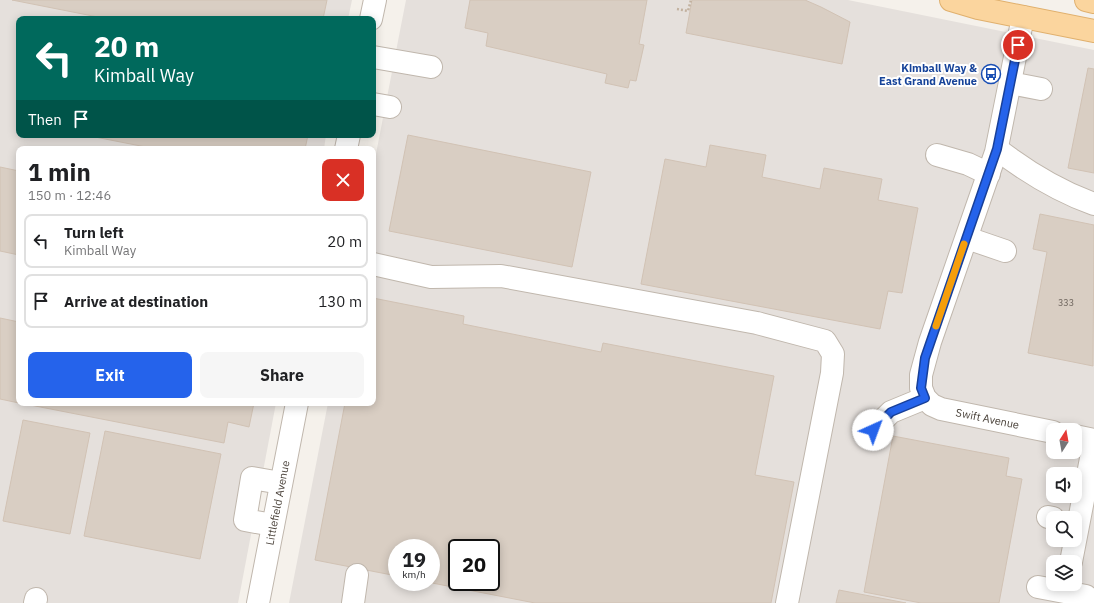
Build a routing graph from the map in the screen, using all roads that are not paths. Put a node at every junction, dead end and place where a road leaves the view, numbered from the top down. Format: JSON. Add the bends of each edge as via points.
{"nodes":[{"id":1,"x":375,"y":0,"type":"edge"},
{"id":2,"x":951,"y":0,"type":"edge"},
{"id":3,"x":1086,"y":0,"type":"edge"},
{"id":4,"x":1094,"y":2,"type":"edge"},
{"id":5,"x":372,"y":16,"type":"edge"},
{"id":6,"x":1023,"y":17,"type":"junction"},
{"id":7,"x":1094,"y":31,"type":"edge"},
{"id":8,"x":376,"y":57,"type":"edge"},
{"id":9,"x":431,"y":67,"type":"dead end"},
{"id":10,"x":1010,"y":83,"type":"junction"},
{"id":11,"x":1041,"y":89,"type":"dead end"},
{"id":12,"x":997,"y":149,"type":"junction"},
{"id":13,"x":937,"y":155,"type":"dead end"},
{"id":14,"x":989,"y":174,"type":"junction"},
{"id":15,"x":1094,"y":204,"type":"edge"},
{"id":16,"x":967,"y":238,"type":"junction"},
{"id":17,"x":1005,"y":252,"type":"dead end"},
{"id":18,"x":376,"y":265,"type":"edge"},
{"id":19,"x":925,"y":398,"type":"junction"},
{"id":20,"x":296,"y":406,"type":"edge"},
{"id":21,"x":873,"y":430,"type":"dead end"},
{"id":22,"x":1046,"y":431,"type":"edge"},
{"id":23,"x":1082,"y":438,"type":"edge"},
{"id":24,"x":1094,"y":441,"type":"edge"},
{"id":25,"x":281,"y":483,"type":"junction"},
{"id":26,"x":1082,"y":524,"type":"edge"},
{"id":27,"x":273,"y":525,"type":"junction"},
{"id":28,"x":357,"y":575,"type":"dead end"},
{"id":29,"x":1038,"y":587,"type":"dead end"},
{"id":30,"x":1065,"y":593,"type":"edge"},
{"id":31,"x":1086,"y":596,"type":"dead end"},
{"id":32,"x":258,"y":603,"type":"edge"},
{"id":33,"x":353,"y":603,"type":"edge"},
{"id":34,"x":787,"y":603,"type":"edge"}],
"edges":[{"from":1,"to":5,"type":"street"},
{"from":2,"to":6,"type":"main road"},
{"from":3,"to":4,"type":"main road"},
{"from":6,"to":7,"type":"main road"},
{"from":6,"to":10,"type":"street"},
{"from":8,"to":9,"type":"street"},
{"from":10,"to":11,"type":"street"},
{"from":10,"to":12,"type":"street"},
{"from":12,"to":14,"type":"street"},
{"from":12,"to":15,"type":"street","via":[[1028,173],[1071,196]]},
{"from":13,"to":14,"type":"street","via":[[968,164]]},
{"from":14,"to":16,"type":"street"},
{"from":16,"to":17,"type":"street"},
{"from":16,"to":19,"type":"street","via":[[925,358],[921,388]]},
{"from":18,"to":34,"type":"street","via":[[431,277],[501,276],[756,323],[825,340],[832,354],[832,373]]},
{"from":19,"to":21,"type":"street","via":[[891,412]]},
{"from":19,"to":22,"type":"street","name":"Swift Avenue","via":[[932,405],[954,412]]},
{"from":20,"to":25,"type":"street","name":"Littlefield Avenue"},
{"from":23,"to":24,"type":"street"},
{"from":24,"to":26,"type":"street"},
{"from":25,"to":27,"type":"street","name":"Littlefield Avenue"},
{"from":25,"to":27,"type":"street","via":[[252,478],[244,520]]},
{"from":27,"to":32,"type":"street","name":"Littlefield Avenue"},
{"from":28,"to":33,"type":"street"},
{"from":29,"to":30,"type":"street"},
{"from":30,"to":31,"type":"street"}]}
